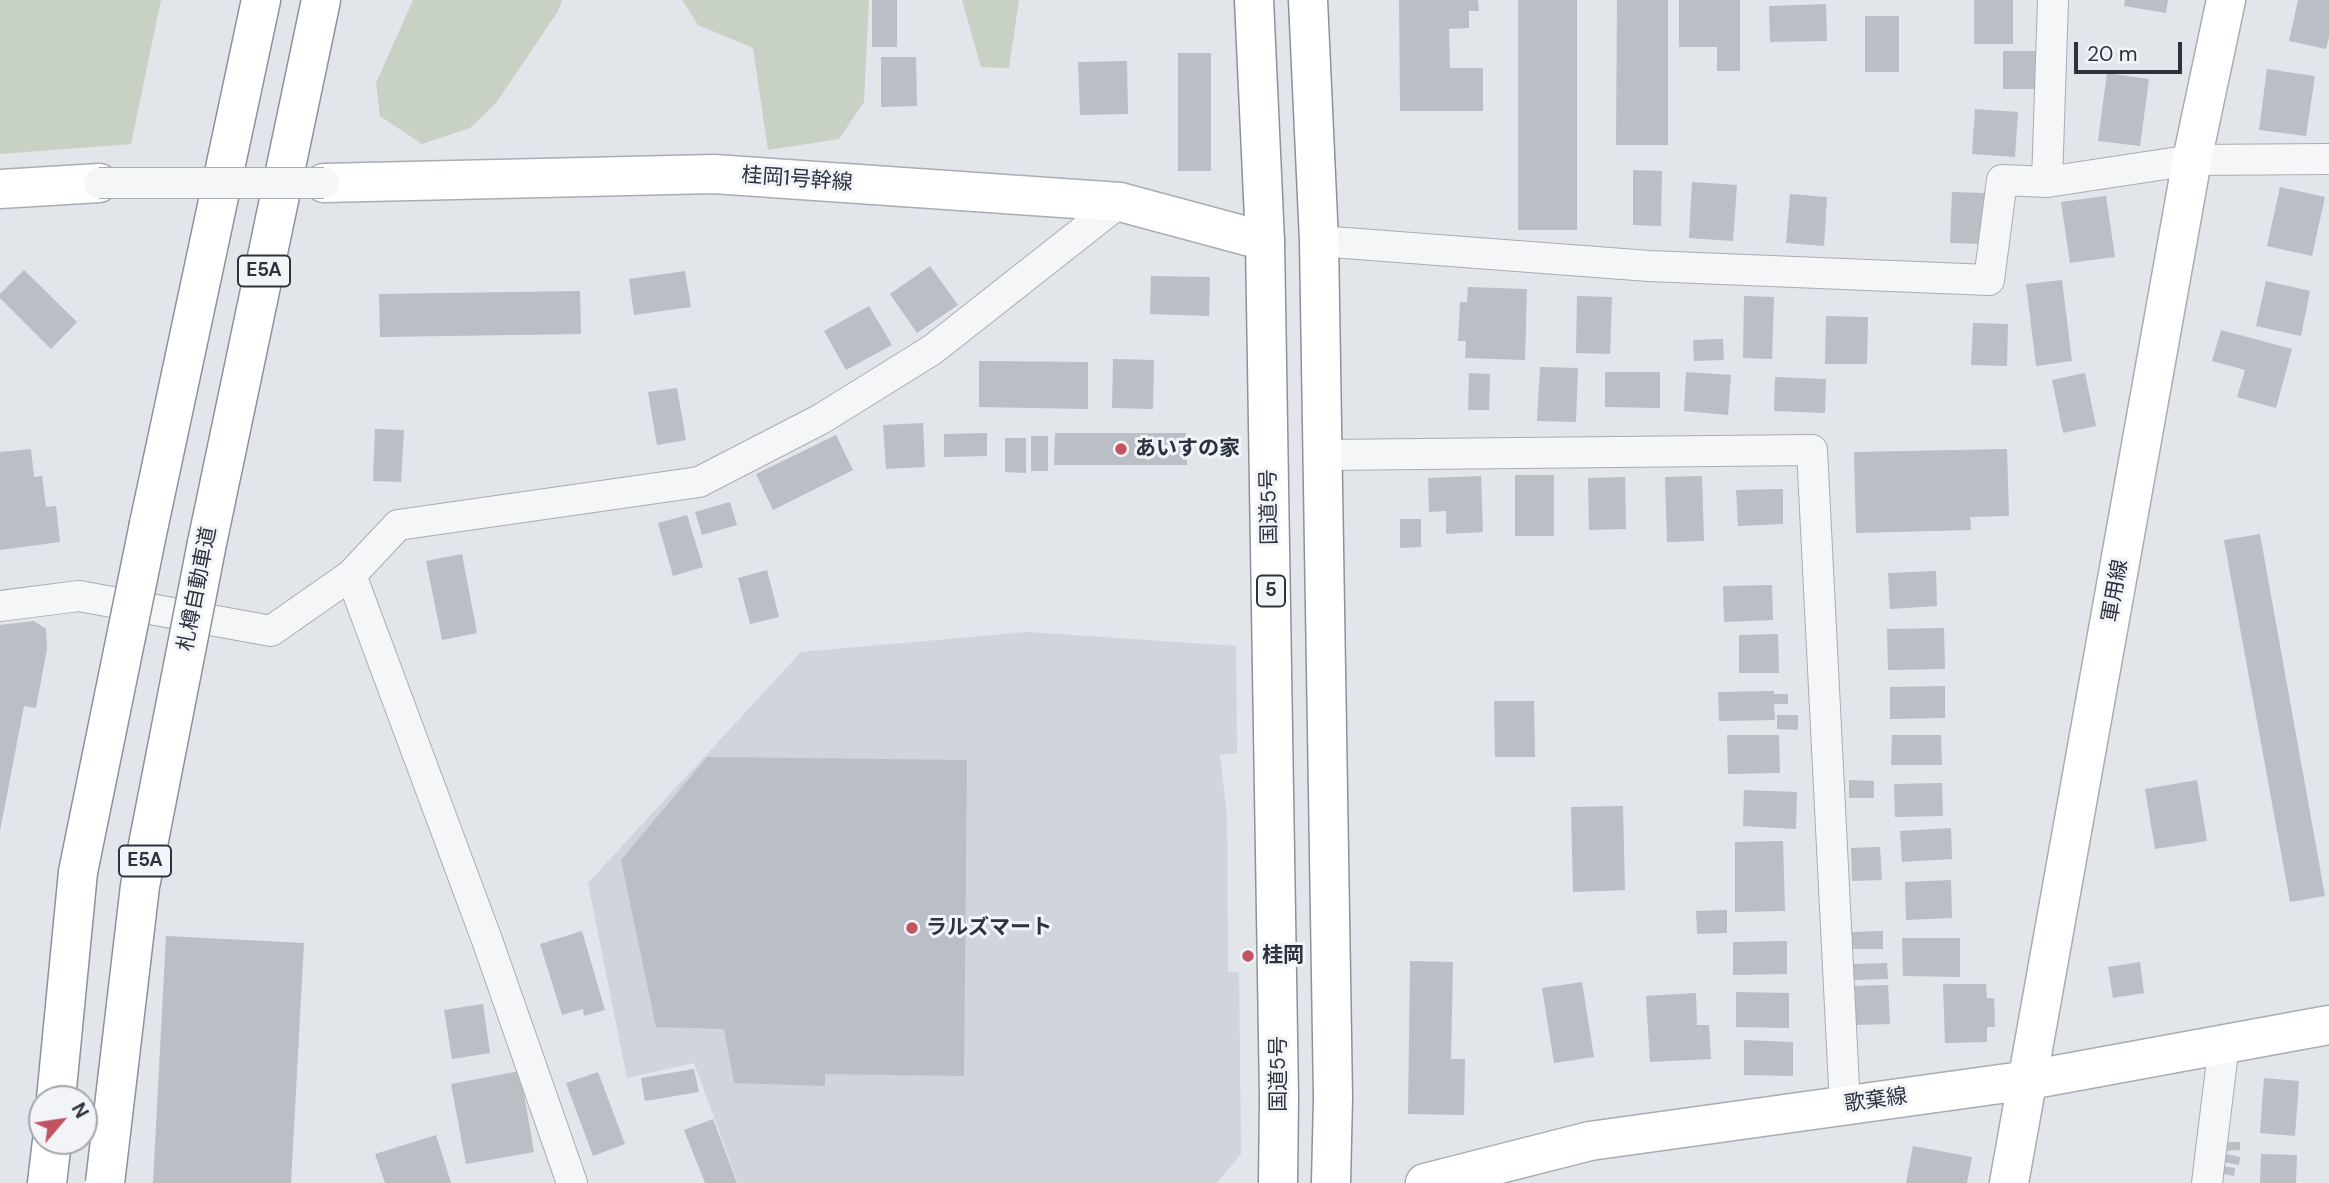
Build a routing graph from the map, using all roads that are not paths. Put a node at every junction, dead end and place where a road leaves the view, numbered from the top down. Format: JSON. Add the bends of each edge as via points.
{"nodes":[{"id":1,"x":261,"y":0,"type":"edge"},
{"id":2,"x":321,"y":0,"type":"edge"},
{"id":3,"x":1254,"y":0,"type":"edge"},
{"id":4,"x":1308,"y":0,"type":"edge"},
{"id":5,"x":2053,"y":0,"type":"edge"},
{"id":6,"x":2225,"y":0,"type":"edge"},
{"id":7,"x":2329,"y":159,"type":"edge"},
{"id":8,"x":2192,"y":160,"type":"junction"},
{"id":9,"x":2047,"y":182,"type":"junction"},
{"id":10,"x":99,"y":183,"type":"joint"},
{"id":11,"x":324,"y":183,"type":"joint"},
{"id":12,"x":0,"y":189,"type":"edge"},
{"id":13,"x":1120,"y":202,"type":"junction"},
{"id":14,"x":1265,"y":241,"type":"junction"},
{"id":15,"x":1319,"y":241,"type":"junction"},
{"id":16,"x":1323,"y":455,"type":"junction"},
{"id":17,"x":351,"y":575,"type":"junction"},
{"id":18,"x":0,"y":606,"type":"edge"},
{"id":19,"x":2329,"y":1025,"type":"edge"},
{"id":20,"x":2224,"y":1044,"type":"junction"},
{"id":21,"x":2029,"y":1080,"type":"junction"},
{"id":22,"x":57,"y":1085,"type":"edge"},
{"id":23,"x":1845,"y":1106,"type":"junction"},
{"id":24,"x":50,"y":1155,"type":"edge"},
{"id":25,"x":47,"y":1183,"type":"edge"},
{"id":26,"x":105,"y":1183,"type":"edge"},
{"id":27,"x":572,"y":1183,"type":"edge"},
{"id":28,"x":1278,"y":1183,"type":"edge"},
{"id":29,"x":1331,"y":1183,"type":"edge"},
{"id":30,"x":1425,"y":1183,"type":"edge"},
{"id":31,"x":2010,"y":1183,"type":"edge"},
{"id":32,"x":2207,"y":1183,"type":"edge"}],
"edges":[{"from":1,"to":22,"type":"main road","number":"E5A","bridge":true,"via":[[78,872]]},
{"from":2,"to":26,"type":"main road","name":"札樽自動車道","number":"E5A","bridge":true,"via":[[140,886]]},
{"from":3,"to":14,"type":"main road","name":"国道5号","number":"5"},
{"from":4,"to":15,"type":"main road"},
{"from":5,"to":9,"type":"street"},
{"from":6,"to":8,"type":"main road","name":"軍用線"},
{"from":7,"to":8,"type":"street"},
{"from":8,"to":9,"type":"street"},
{"from":8,"to":21,"type":"main road","name":"軍用線"},
{"from":9,"to":15,"type":"street","via":[[2002,180],[1989,280],[1649,266]]},
{"from":10,"to":11,"type":"street","bridge":true},
{"from":10,"to":12,"type":"main road"},
{"from":11,"to":13,"type":"main road","name":"桂岡1号幹線","via":[[715,174]]},
{"from":13,"to":14,"type":"main road","name":"桂岡1号幹線"},
{"from":13,"to":17,"type":"street","via":[[932,349],[821,419],[699,482],[398,525]]},
{"from":14,"to":28,"type":"main road","name":"国道5号","number":"5"},
{"from":15,"to":16,"type":"main road"},
{"from":16,"to":23,"type":"street","via":[[1812,450]]},
{"from":16,"to":29,"type":"main road"},
{"from":17,"to":18,"type":"street","via":[[271,631],[79,596]]},
{"from":17,"to":27,"type":"street"},
{"from":19,"to":20,"type":"main road","name":"歌棄線"},
{"from":20,"to":21,"type":"main road","name":"歌棄線"},
{"from":20,"to":32,"type":"street"},
{"from":21,"to":23,"type":"main road","name":"歌棄線"},
{"from":21,"to":31,"type":"main road","name":"軍用線"},
{"from":23,"to":30,"type":"main road","name":"歌棄線","via":[[1590,1141]]},
{"from":24,"to":25,"type":"main road"}]}
